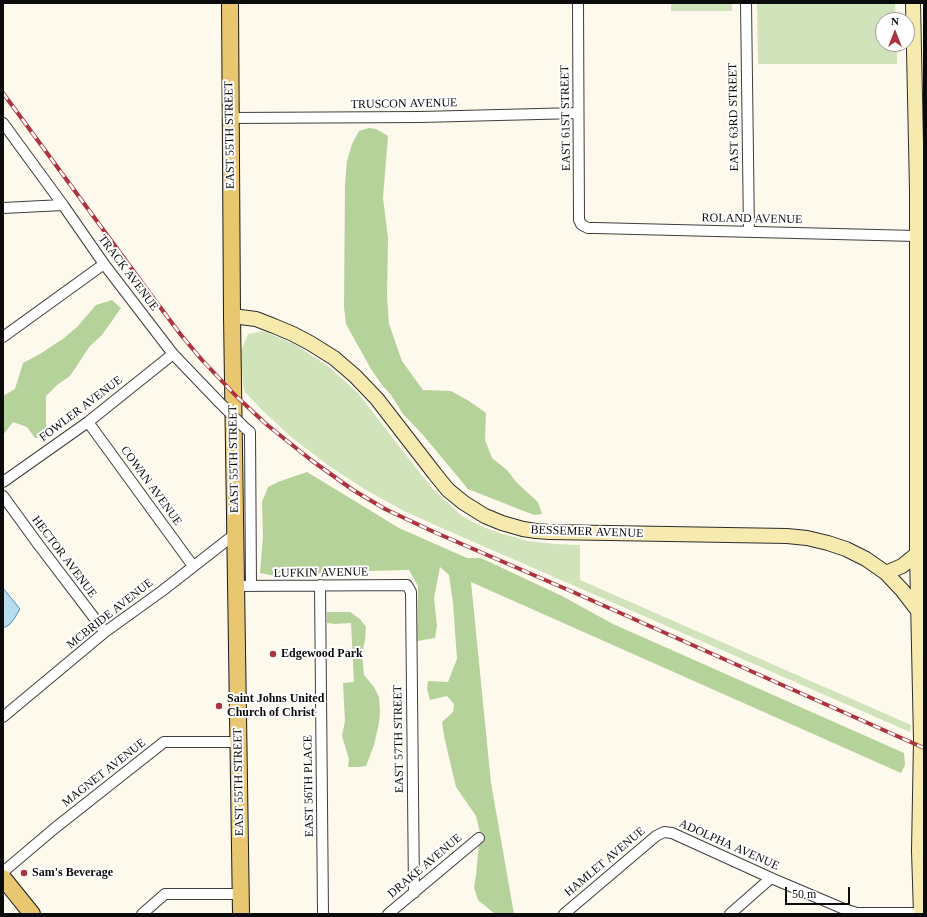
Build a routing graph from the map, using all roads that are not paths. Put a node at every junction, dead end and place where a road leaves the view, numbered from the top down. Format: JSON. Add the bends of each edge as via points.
{"nodes":[{"id":1,"x":230,"y":3,"type":"edge"},
{"id":2,"x":578,"y":3,"type":"edge"},
{"id":3,"x":746,"y":3,"type":"edge"},
{"id":4,"x":913,"y":3,"type":"edge"},
{"id":5,"x":919,"y":52,"type":"edge"},
{"id":6,"x":578,"y":113,"type":"junction"},
{"id":7,"x":230,"y":118,"type":"junction"},
{"id":8,"x":919,"y":122,"type":"edge"},
{"id":9,"x":3,"y":123,"type":"edge"},
{"id":10,"x":920,"y":190,"type":"edge"},
{"id":11,"x":63,"y":205,"type":"junction"},
{"id":12,"x":3,"y":208,"type":"edge"},
{"id":13,"x":588,"y":228,"type":"joint"},
{"id":14,"x":749,"y":232,"type":"junction"},
{"id":15,"x":916,"y":236,"type":"junction"},
{"id":16,"x":104,"y":264,"type":"junction"},
{"id":17,"x":920,"y":290,"type":"edge"},
{"id":18,"x":232,"y":316,"type":"junction"},
{"id":19,"x":3,"y":337,"type":"edge"},
{"id":20,"x":173,"y":354,"type":"junction"},
{"id":21,"x":88,"y":422,"type":"junction"},
{"id":22,"x":3,"y":482,"type":"edge"},
{"id":23,"x":3,"y":496,"type":"edge"},
{"id":24,"x":235,"y":534,"type":"junction"},
{"id":25,"x":917,"y":554,"type":"junction"},
{"id":26,"x":193,"y":566,"type":"junction"},
{"id":27,"x":886,"y":573,"type":"junction"},
{"id":28,"x":320,"y":585,"type":"junction"},
{"id":29,"x":407,"y":585,"type":"joint"},
{"id":30,"x":243,"y":586,"type":"junction"},
{"id":31,"x":921,"y":613,"type":"edge"},
{"id":32,"x":105,"y":632,"type":"junction"},
{"id":33,"x":3,"y":717,"type":"edge"},
{"id":34,"x":238,"y":742,"type":"junction"},
{"id":35,"x":664,"y":832,"type":"joint"},
{"id":36,"x":479,"y":838,"type":"dead end"},
{"id":37,"x":922,"y":852,"type":"edge"},
{"id":38,"x":3,"y":872,"type":"edge"},
{"id":39,"x":3,"y":878,"type":"edge"},
{"id":40,"x":771,"y":878,"type":"junction"},
{"id":41,"x":414,"y":893,"type":"junction"},
{"id":42,"x":240,"y":894,"type":"junction"},
{"id":43,"x":843,"y":911,"type":"edge"},
{"id":44,"x":32,"y":914,"type":"edge"},
{"id":45,"x":142,"y":914,"type":"edge"},
{"id":46,"x":241,"y":914,"type":"edge"},
{"id":47,"x":323,"y":914,"type":"edge"},
{"id":48,"x":388,"y":914,"type":"edge"},
{"id":49,"x":564,"y":914,"type":"edge"},
{"id":50,"x":730,"y":914,"type":"edge"},
{"id":51,"x":921,"y":914,"type":"edge"}],
"edges":[{"from":1,"to":7,"type":"main road","name":"EAST 55TH STREET"},
{"from":2,"to":6,"type":"street","name":"EAST 61ST STREET"},
{"from":3,"to":14,"type":"street","name":"EAST 63RD STREET"},
{"from":4,"to":5,"type":"street"},
{"from":5,"to":8,"type":"street"},
{"from":6,"to":7,"type":"street","name":"TRUSCON AVENUE"},
{"from":6,"to":13,"type":"street","name":"EAST 61ST STREET","via":[[579,220]]},
{"from":7,"to":18,"type":"main road","name":"EAST 55TH STREET"},
{"from":8,"to":10,"type":"street"},
{"from":9,"to":11,"type":"street","name":"TRACK AVENUE"},
{"from":10,"to":15,"type":"street"},
{"from":11,"to":12,"type":"street"},
{"from":11,"to":16,"type":"street","name":"TRACK AVENUE"},
{"from":13,"to":14,"type":"street","name":"ROLAND AVENUE"},
{"from":14,"to":15,"type":"street","name":"ROLAND AVENUE"},
{"from":15,"to":17,"type":"street"},
{"from":16,"to":19,"type":"street"},
{"from":16,"to":20,"type":"street","name":"TRACK AVENUE"},
{"from":17,"to":25,"type":"street"},
{"from":18,"to":24,"type":"main road","name":"EAST 55TH STREET"},
{"from":18,"to":27,"type":"street","name":"BESSEMER AVENUE","via":[[256,319],[274,326],[334,358],[376,399],[448,490],[485,516],[502,523],[549,532],[807,538],[846,550],[866,559]]},
{"from":20,"to":21,"type":"street","name":"FOWLER AVENUE"},
{"from":20,"to":30,"type":"street","name":"TRACK AVENUE","bridge":true,"via":[[250,432]]},
{"from":21,"to":22,"type":"street","name":"FOWLER AVENUE"},
{"from":21,"to":26,"type":"street","name":"COWAN AVENUE"},
{"from":23,"to":32,"type":"street","name":"HECTOR AVENUE"},
{"from":24,"to":26,"type":"street","name":"MCBRIDE AVENUE"},
{"from":24,"to":30,"type":"main road","name":"EAST 55TH STREET"},
{"from":25,"to":27,"type":"street","via":[[902,566]]},
{"from":25,"to":31,"type":"street"},
{"from":26,"to":32,"type":"street","name":"MCBRIDE AVENUE"},
{"from":27,"to":31,"type":"street","name":"BESSEMER AVENUE"},
{"from":28,"to":29,"type":"street","name":"LUFKIN AVENUE"},
{"from":28,"to":30,"type":"street","name":"LUFKIN AVENUE"},
{"from":28,"to":47,"type":"street","name":"EAST 56TH PLACE"},
{"from":29,"to":41,"type":"street","name":"EAST 57TH STREET","via":[[410,592]]},
{"from":30,"to":34,"type":"main road","name":"EAST 55TH STREET"},
{"from":31,"to":37,"type":"street"},
{"from":32,"to":33,"type":"street","name":"MCBRIDE AVENUE"},
{"from":34,"to":38,"type":"street","name":"MAGNET AVENUE","via":[[164,742]]},
{"from":34,"to":42,"type":"main road","name":"EAST 55TH STREET"},
{"from":35,"to":40,"type":"street","name":"ADOLPHA AVENUE","via":[[672,833]]},
{"from":35,"to":49,"type":"street","name":"HAMLET AVENUE"},
{"from":36,"to":41,"type":"street","name":"DRAKE AVENUE"},
{"from":37,"to":51,"type":"street"},
{"from":39,"to":44,"type":"main road"},
{"from":40,"to":43,"type":"street","name":"ADOLPHA AVENUE"},
{"from":40,"to":50,"type":"street"},
{"from":41,"to":48,"type":"street","name":"DRAKE AVENUE"},
{"from":42,"to":45,"type":"street","via":[[165,894]]},
{"from":42,"to":46,"type":"main road","name":"EAST 55TH STREET"},
{"from":43,"to":51,"type":"street","name":"ADOLPHA AVENUE"}]}
